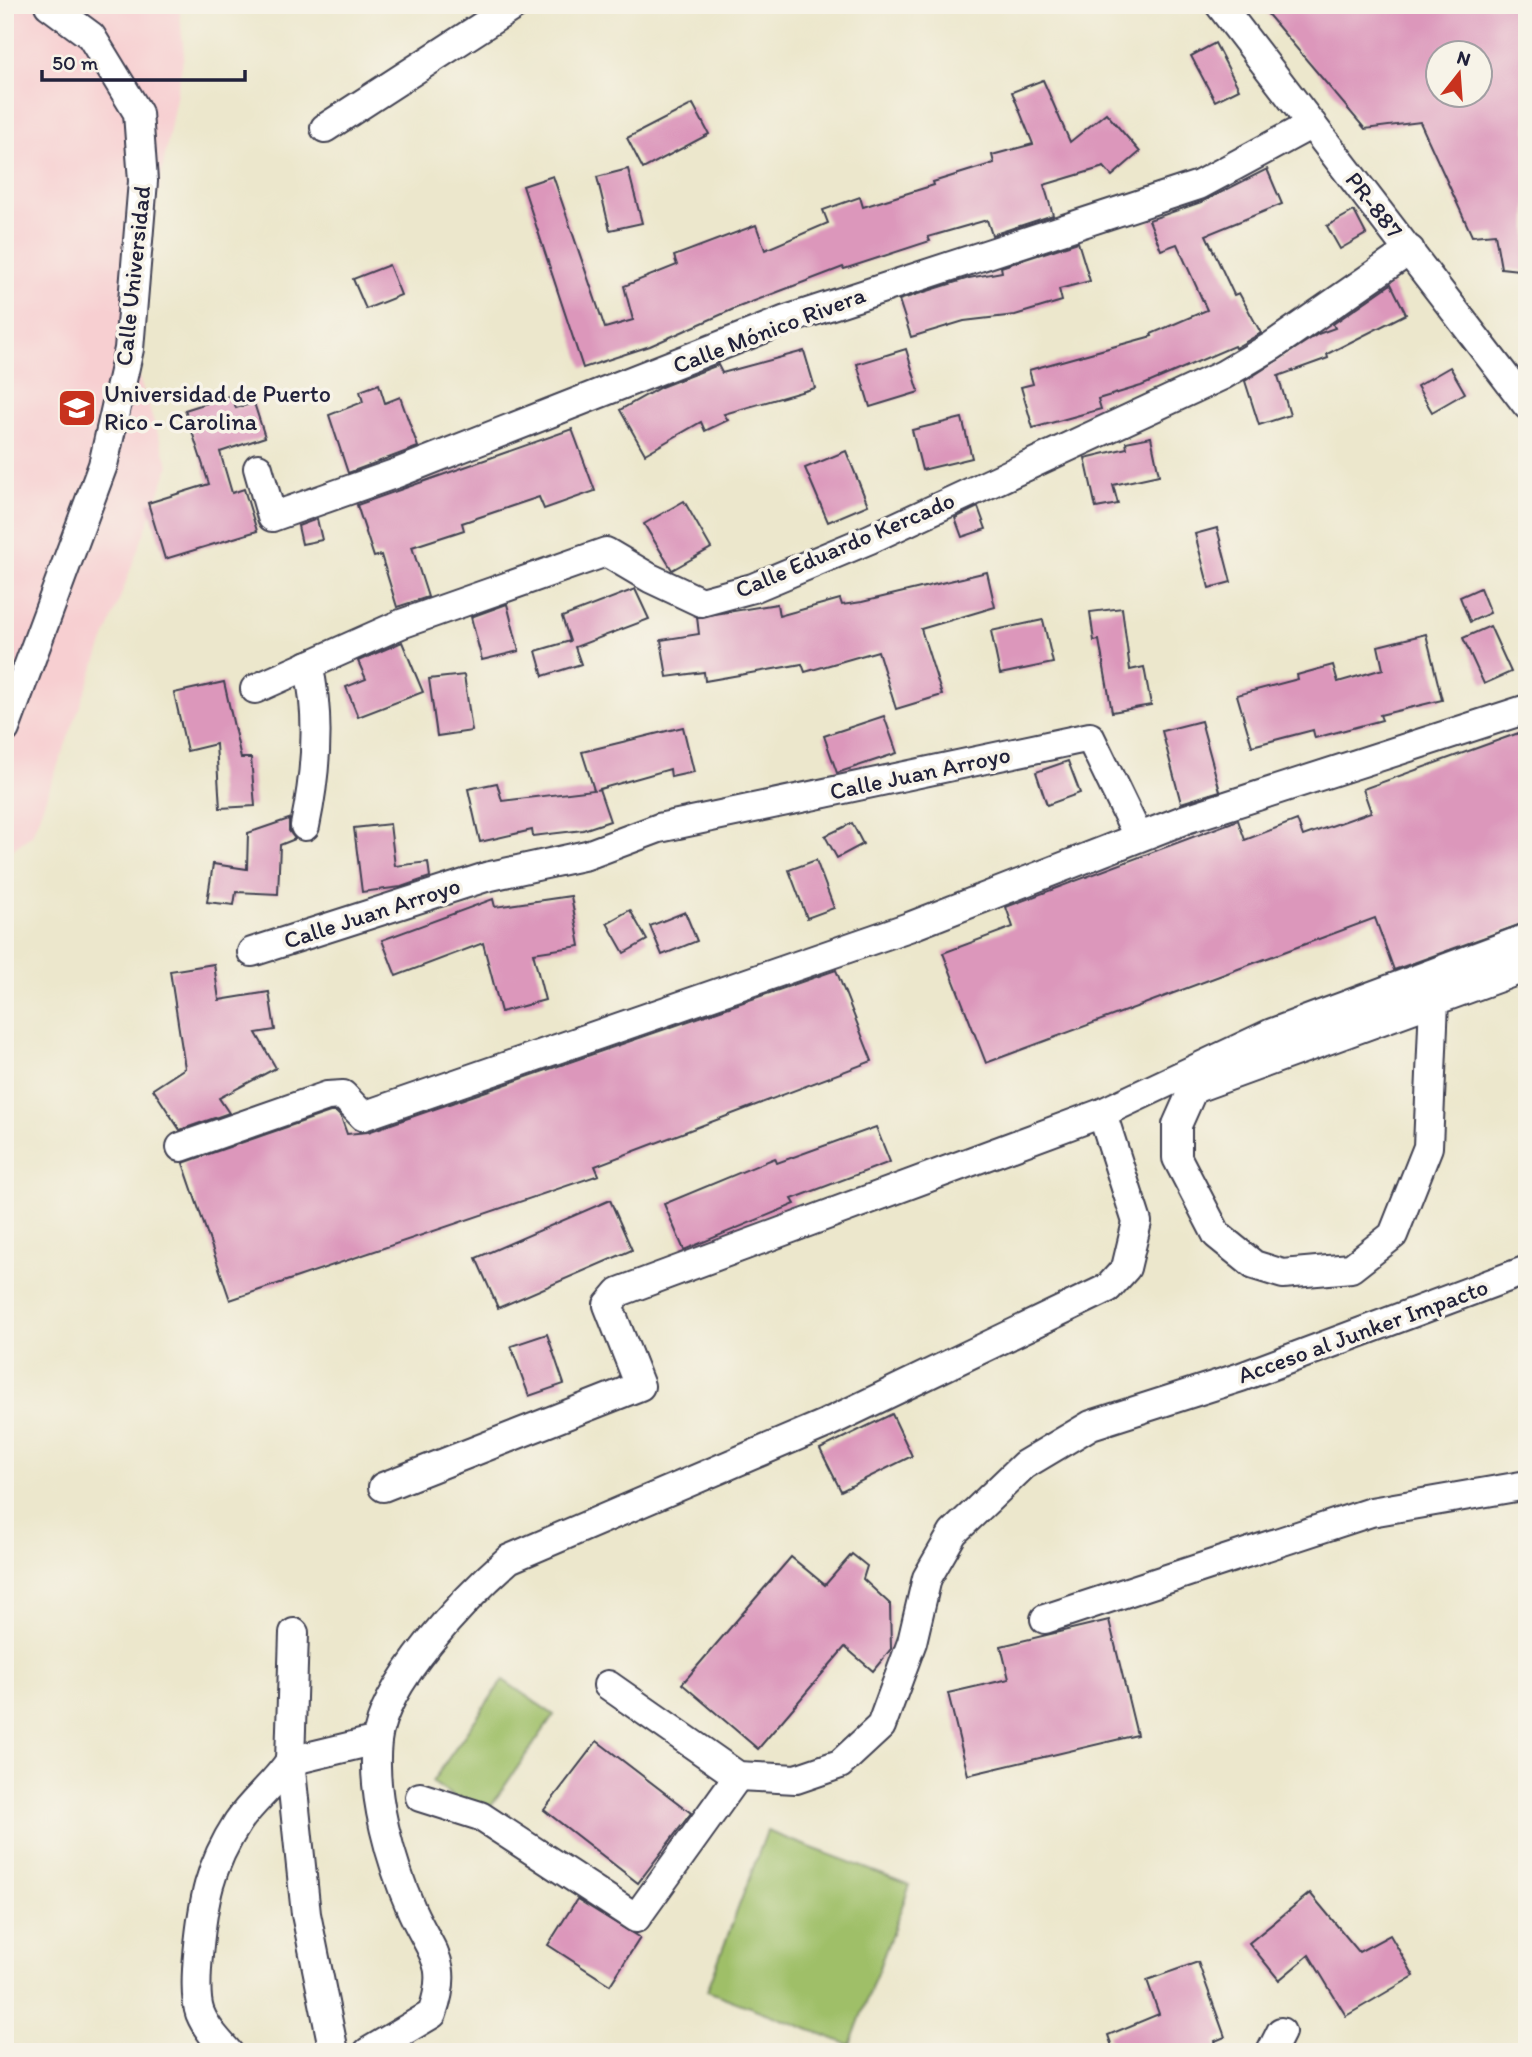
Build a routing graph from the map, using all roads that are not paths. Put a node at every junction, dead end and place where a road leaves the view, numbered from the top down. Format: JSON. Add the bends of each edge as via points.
{"nodes":[{"id":1,"x":49,"y":5,"type":"edge"},
{"id":2,"x":516,"y":5,"type":"edge"},
{"id":3,"x":1220,"y":5,"type":"edge"},
{"id":4,"x":1312,"y":124,"type":"junction"},
{"id":5,"x":325,"y":128,"type":"dead end"},
{"id":6,"x":1410,"y":250,"type":"junction"},
{"id":7,"x":1527,"y":405,"type":"edge"},
{"id":8,"x":258,"y":468,"type":"dead end"},
{"id":9,"x":308,"y":665,"type":"junction"},
{"id":10,"x":255,"y":689,"type":"dead end"},
{"id":11,"x":1527,"y":709,"type":"edge"},
{"id":12,"x":5,"y":729,"type":"edge"},
{"id":13,"x":304,"y":826,"type":"dead end"},
{"id":14,"x":1138,"y":836,"type":"junction"},
{"id":15,"x":1527,"y":938,"type":"edge"},
{"id":16,"x":252,"y":952,"type":"dead end"},
{"id":17,"x":1527,"y":967,"type":"edge"},
{"id":18,"x":1434,"y":1001,"type":"junction"},
{"id":19,"x":1102,"y":1113,"type":"junction"},
{"id":20,"x":181,"y":1147,"type":"dead end"},
{"id":21,"x":1527,"y":1270,"type":"edge"},
{"id":22,"x":1527,"y":1485,"type":"edge"},
{"id":23,"x":383,"y":1487,"type":"dead end"},
{"id":24,"x":1045,"y":1619,"type":"dead end"},
{"id":25,"x":294,"y":1633,"type":"dead end"},
{"id":26,"x":608,"y":1685,"type":"dead end"},
{"id":27,"x":377,"y":1740,"type":"junction"},
{"id":28,"x":290,"y":1761,"type":"junction"},
{"id":29,"x":738,"y":1776,"type":"junction"},
{"id":30,"x":420,"y":1797,"type":"dead end"},
{"id":31,"x":228,"y":2052,"type":"edge"},
{"id":32,"x":334,"y":2052,"type":"edge"},
{"id":33,"x":368,"y":2052,"type":"edge"}],
"edges":[{"from":1,"to":12,"type":"street","name":"Calle Universidad","via":[[91,36],[138,113],[143,181],[129,349],[103,465]]},
{"from":2,"to":5,"type":"street"},
{"from":3,"to":4,"type":"street","name":"PR-887"},
{"from":4,"to":6,"type":"street","name":"PR-887"},
{"from":4,"to":8,"type":"street","name":"Calle Mónico Rivera","via":[[1199,185],[786,320],[272,517]]},
{"from":6,"to":7,"type":"street","name":"PR-887"},
{"from":6,"to":9,"type":"street","name":"Calle Eduardo Kercado","via":[[1223,375],[753,589],[701,602],[606,552],[401,624]]},
{"from":9,"to":10,"type":"street","name":"Calle Eduardo Kercado"},
{"from":9,"to":13,"type":"street","via":[[315,694],[314,780]]},
{"from":11,"to":14,"type":"street"},
{"from":14,"to":16,"type":"street","name":"Calle Juan Arroyo","via":[[1090,737],[659,828],[587,855],[486,877]]},
{"from":14,"to":20,"type":"street","via":[[909,927],[363,1116],[343,1095],[327,1096]]},
{"from":15,"to":19,"type":"street","via":[[1272,1033]]},
{"from":17,"to":18,"type":"street"},
{"from":18,"to":18,"type":"street","via":[[1193,1089],[1177,1125],[1177,1158],[1217,1235],[1254,1265],[1283,1274],[1350,1268],[1393,1235],[1428,1147]]},
{"from":19,"to":23,"type":"street","via":[[619,1292],[608,1305],[640,1386]]},
{"from":19,"to":27,"type":"street","via":[[1137,1222],[1126,1268],[1108,1288],[825,1424],[509,1559],[429,1641],[388,1708]]},
{"from":21,"to":29,"type":"street","name":"Acceso al Junker Impacto","via":[[1200,1391],[1091,1425],[1024,1465],[953,1533],[927,1578],[912,1642],[881,1726],[840,1764],[796,1779]]},
{"from":22,"to":24,"type":"street","via":[[1371,1512]]},
{"from":25,"to":28,"type":"street"},
{"from":26,"to":29,"type":"street"},
{"from":27,"to":28,"type":"street"},
{"from":27,"to":33,"type":"street","via":[[384,1838],[413,1912],[435,1952],[442,1986],[432,2014]]},
{"from":28,"to":31,"type":"street","via":[[239,1820],[221,1851],[209,1886],[197,1966],[199,2011]]},
{"from":28,"to":32,"type":"street","via":[[306,1914]]},
{"from":29,"to":30,"type":"street","via":[[636,1918],[480,1816]]}]}
